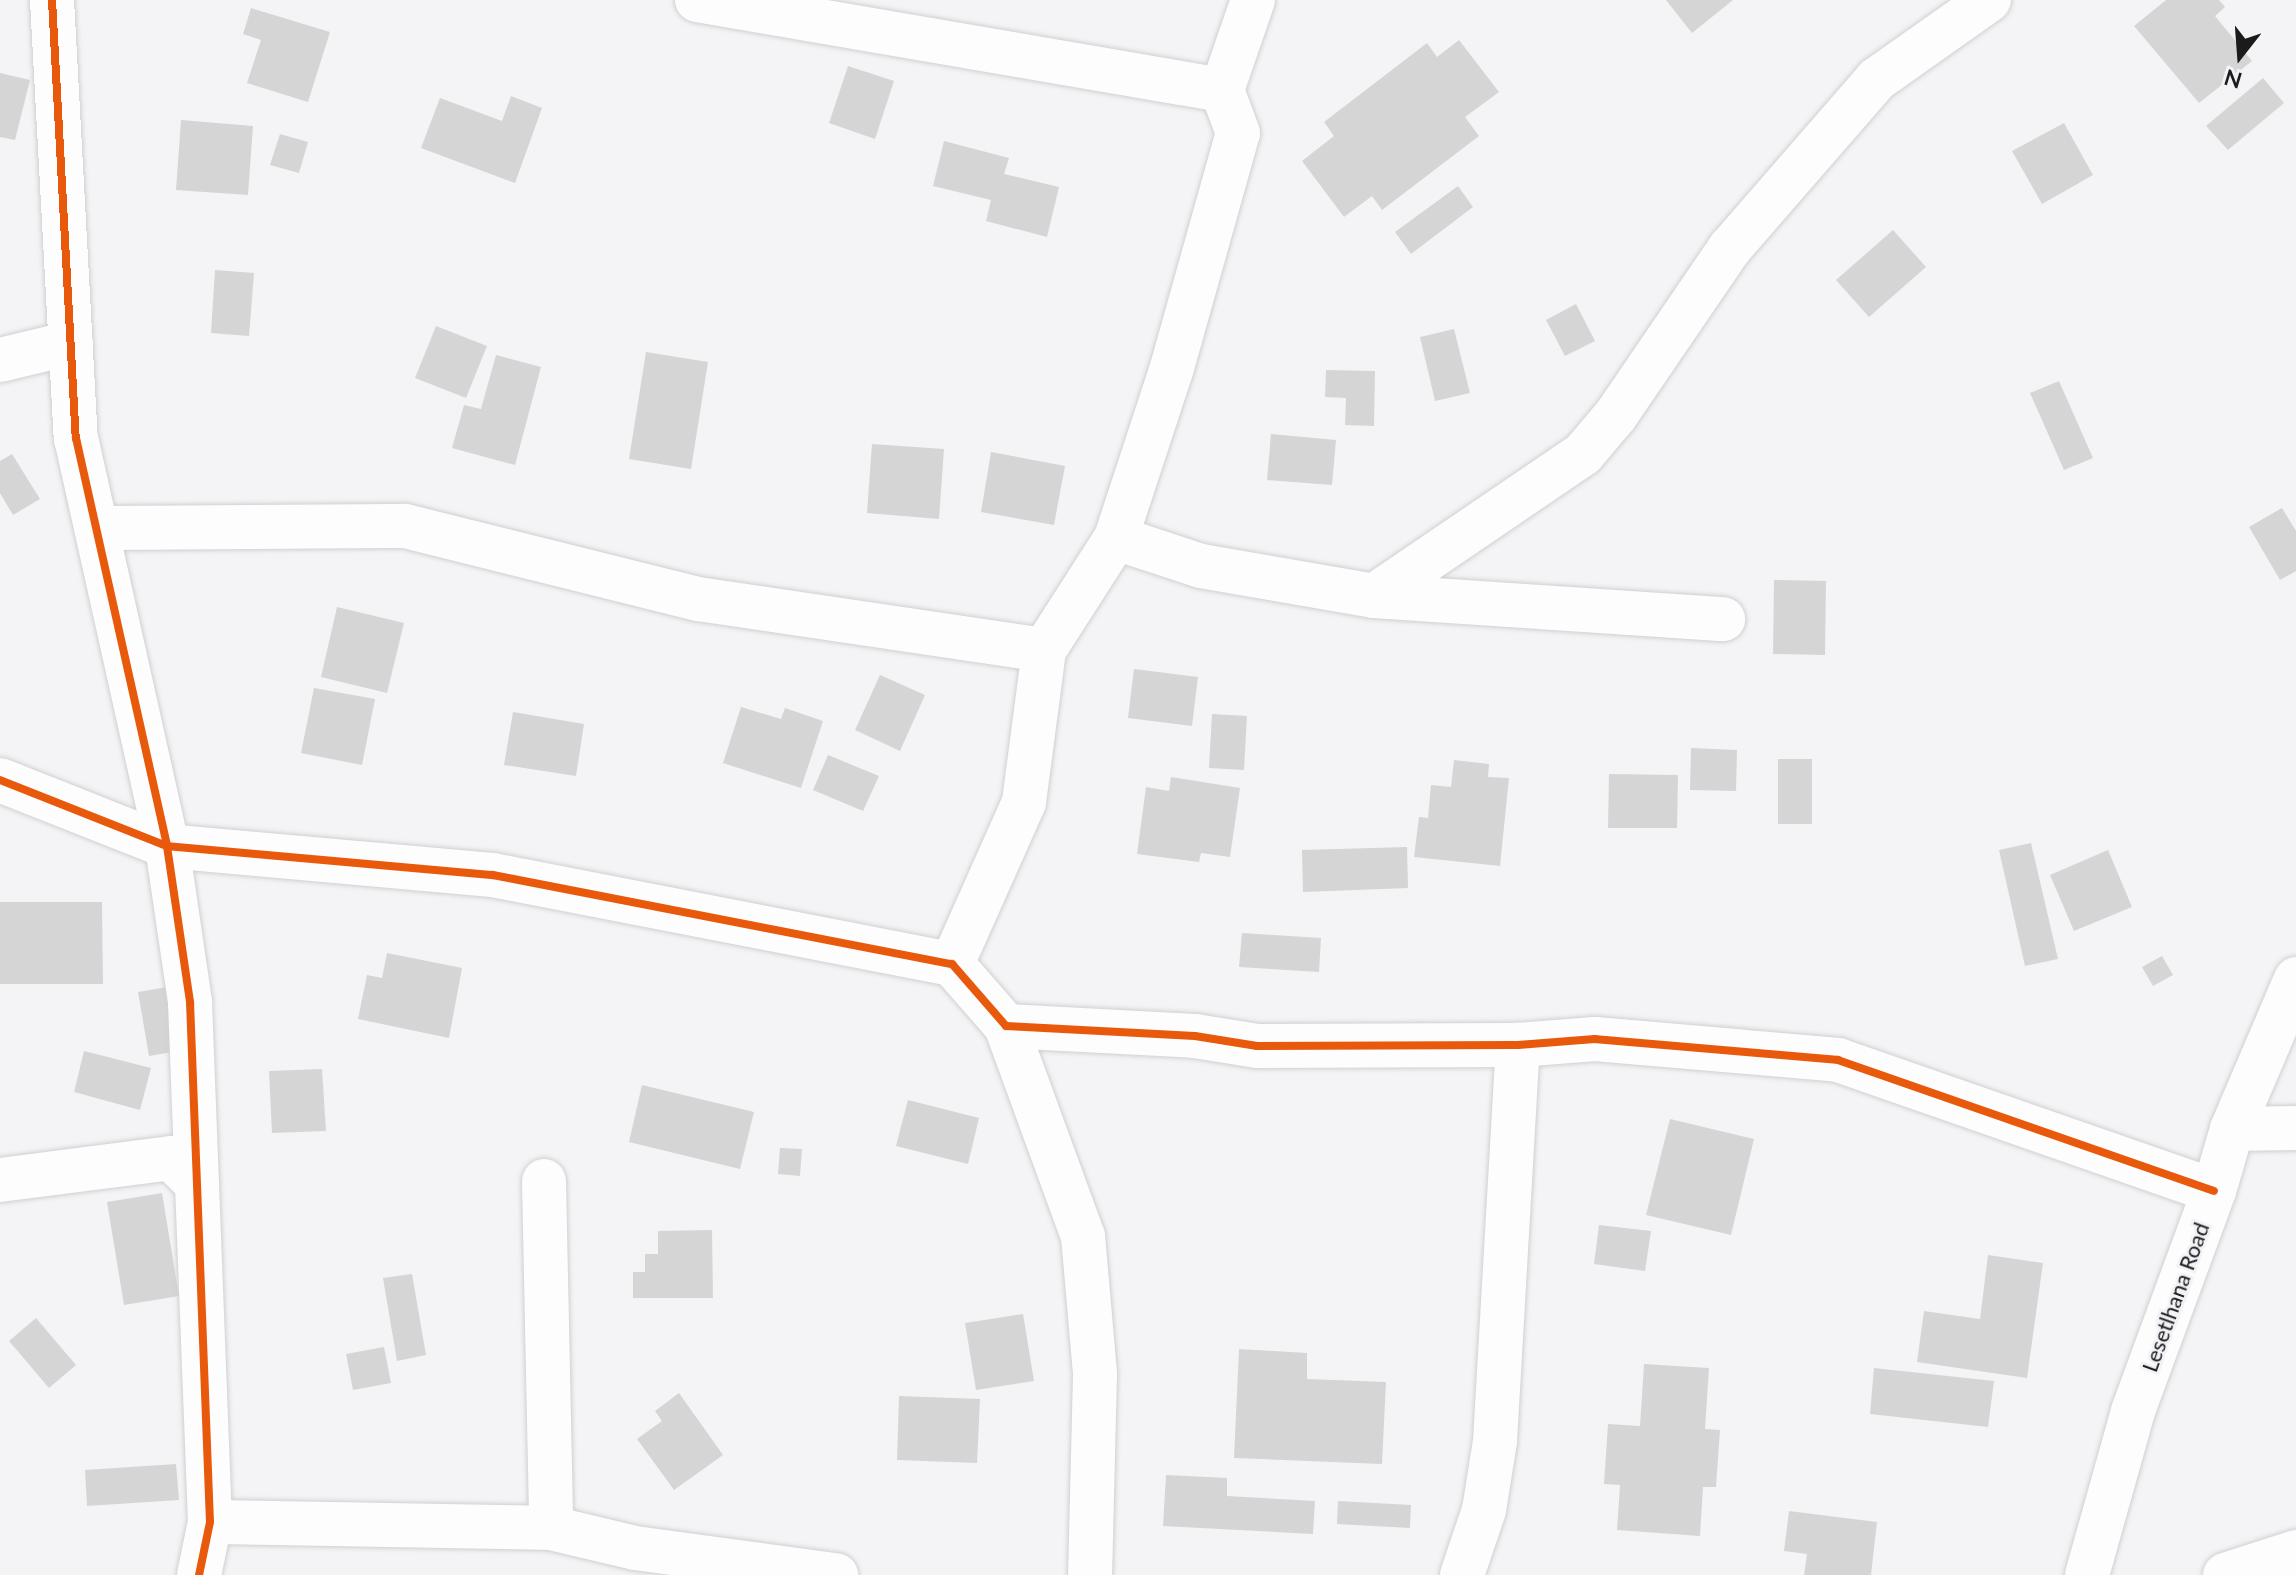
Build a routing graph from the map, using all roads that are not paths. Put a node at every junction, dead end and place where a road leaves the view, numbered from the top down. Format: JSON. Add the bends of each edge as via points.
{"nodes":[{"id":1,"x":52,"y":0,"type":"edge"},
{"id":2,"x":697,"y":0,"type":"edge"},
{"id":3,"x":1253,"y":0,"type":"edge"},
{"id":4,"x":1989,"y":0,"type":"edge"},
{"id":5,"x":1222,"y":90,"type":"junction"},
{"id":6,"x":71,"y":343,"type":"junction"},
{"id":7,"x":0,"y":360,"type":"edge"},
{"id":8,"x":97,"y":528,"type":"junction"},
{"id":9,"x":1116,"y":538,"type":"junction"},
{"id":10,"x":1374,"y":596,"type":"junction"},
{"id":11,"x":1723,"y":619,"type":"dead end"},
{"id":12,"x":1044,"y":650,"type":"junction"},
{"id":13,"x":0,"y":780,"type":"edge"},
{"id":14,"x":167,"y":846,"type":"junction"},
{"id":15,"x":952,"y":964,"type":"junction"},
{"id":16,"x":2296,"y":979,"type":"edge"},
{"id":17,"x":1006,"y":1026,"type":"junction"},
{"id":18,"x":1518,"y":1045,"type":"junction"},
{"id":19,"x":2296,"y":1128,"type":"edge"},
{"id":20,"x":2232,"y":1129,"type":"junction"},
{"id":21,"x":0,"y":1180,"type":"edge"},
{"id":22,"x":544,"y":1181,"type":"dead end"},
{"id":23,"x":197,"y":1184,"type":"junction"},
{"id":24,"x":2214,"y":1191,"type":"junction"},
{"id":25,"x":210,"y":1522,"type":"junction"},
{"id":26,"x":551,"y":1528,"type":"junction"},
{"id":27,"x":2296,"y":1552,"type":"edge"},
{"id":28,"x":199,"y":1575,"type":"edge"},
{"id":29,"x":836,"y":1575,"type":"edge"},
{"id":30,"x":1090,"y":1575,"type":"edge"},
{"id":31,"x":1462,"y":1575,"type":"edge"},
{"id":32,"x":2087,"y":1575,"type":"edge"},
{"id":33,"x":2225,"y":1575,"type":"edge"}],
"edges":[{"from":1,"to":6,"type":"street"},
{"from":2,"to":5,"type":"street"},
{"from":3,"to":5,"type":"street"},
{"from":4,"to":10,"type":"street","via":[[1877,79],[1730,248],[1616,415],[1583,454]]},
{"from":5,"to":9,"type":"street","via":[[1238,133],[1171,371]]},
{"from":6,"to":7,"type":"street"},
{"from":6,"to":8,"type":"street","via":[[76,438]]},
{"from":8,"to":12,"type":"street","via":[[405,526],[698,599]]},
{"from":8,"to":14,"type":"street"},
{"from":9,"to":10,"type":"street","via":[[1201,566]]},
{"from":9,"to":12,"type":"street"},
{"from":10,"to":11,"type":"street"},
{"from":12,"to":15,"type":"street","via":[[1024,802]]},
{"from":13,"to":14,"type":"street"},
{"from":14,"to":15,"type":"street","via":[[493,875]]},
{"from":14,"to":23,"type":"street","via":[[190,1002]]},
{"from":15,"to":17,"type":"street"},
{"from":16,"to":20,"type":"street","name":"Lesetlhana Road"},
{"from":17,"to":18,"type":"street","via":[[1195,1036],[1257,1046]]},
{"from":17,"to":30,"type":"street","via":[[1083,1236],[1095,1374]]},
{"from":18,"to":24,"type":"street","via":[[1595,1039],[1838,1060]]},
{"from":18,"to":31,"type":"street","via":[[1495,1441],[1484,1510]]},
{"from":19,"to":20,"type":"street"},
{"from":20,"to":24,"type":"street","name":"Lesetlhana Road"},
{"from":21,"to":23,"type":"street","via":[[171,1158]]},
{"from":22,"to":26,"type":"street"},
{"from":23,"to":25,"type":"street"},
{"from":24,"to":32,"type":"street","name":"Lesetlhana Road","via":[[2133,1411]]},
{"from":25,"to":26,"type":"street"},
{"from":25,"to":28,"type":"street"},
{"from":26,"to":29,"type":"street","via":[[635,1548]]},
{"from":27,"to":33,"type":"street"}]}
